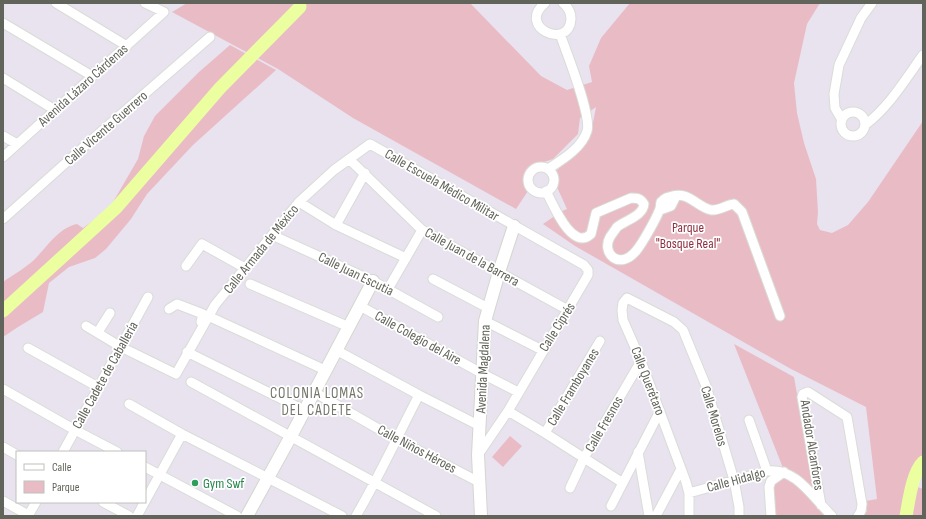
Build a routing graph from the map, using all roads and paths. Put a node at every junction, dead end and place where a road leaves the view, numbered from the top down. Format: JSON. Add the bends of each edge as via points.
{"nodes":[{"id":1,"x":56,"y":3,"type":"edge"},
{"id":2,"x":145,"y":3,"type":"edge"},
{"id":3,"x":532,"y":3,"type":"edge"},
{"id":4,"x":545,"y":3,"type":"edge"},
{"id":5,"x":564,"y":3,"type":"edge"},
{"id":6,"x":872,"y":3,"type":"edge"},
{"id":7,"x":538,"y":14,"type":"junction"},
{"id":8,"x":3,"y":23,"type":"edge"},
{"id":9,"x":560,"y":34,"type":"junction"},
{"id":10,"x":210,"y":38,"type":"dead end"},
{"id":11,"x":126,"y":46,"type":"junction"},
{"id":12,"x":923,"y":55,"type":"edge"},
{"id":13,"x":92,"y":76,"type":"junction"},
{"id":14,"x":3,"y":78,"type":"edge"},
{"id":15,"x":55,"y":110,"type":"junction"},
{"id":16,"x":842,"y":120,"type":"junction"},
{"id":17,"x":865,"y":125,"type":"junction"},
{"id":18,"x":3,"y":136,"type":"edge"},
{"id":19,"x":17,"y":144,"type":"junction"},
{"id":20,"x":370,"y":144,"type":"joint"},
{"id":21,"x":3,"y":157,"type":"edge"},
{"id":22,"x":349,"y":159,"type":"junction"},
{"id":23,"x":548,"y":169,"type":"junction"},
{"id":24,"x":365,"y":174,"type":"junction"},
{"id":25,"x":546,"y":191,"type":"junction"},
{"id":26,"x":299,"y":202,"type":"junction"},
{"id":27,"x":3,"y":219,"type":"edge"},
{"id":28,"x":336,"y":225,"type":"junction"},
{"id":29,"x":514,"y":226,"type":"junction"},
{"id":30,"x":422,"y":230,"type":"junction"},
{"id":31,"x":270,"y":232,"type":"junction"},
{"id":32,"x":406,"y":258,"type":"junction"},
{"id":33,"x":186,"y":266,"type":"dead end"},
{"id":34,"x":245,"y":268,"type":"junction"},
{"id":35,"x":499,"y":272,"type":"junction"},
{"id":36,"x":433,"y":279,"type":"dead end"},
{"id":37,"x":373,"y":281,"type":"junction"},
{"id":38,"x":250,"y":284,"type":"dead end"},
{"id":39,"x":388,"y":289,"type":"junction"},
{"id":40,"x":148,"y":297,"type":"dead end"},
{"id":41,"x":360,"y":306,"type":"junction"},
{"id":42,"x":488,"y":308,"type":"junction"},
{"id":43,"x":169,"y":309,"type":"dead end"},
{"id":44,"x":568,"y":310,"type":"junction"},
{"id":45,"x":110,"y":313,"type":"dead end"},
{"id":46,"x":780,"y":316,"type":"dead end"},
{"id":47,"x":438,"y":317,"type":"dead end"},
{"id":48,"x":206,"y":320,"type":"junction"},
{"id":49,"x":485,"y":321,"type":"junction"},
{"id":50,"x":674,"y":322,"type":"joint"},
{"id":51,"x":86,"y":326,"type":"dead end"},
{"id":52,"x":349,"y":327,"type":"junction"},
{"id":53,"x":98,"y":332,"type":"junction"},
{"id":54,"x":600,"y":342,"type":"dead end"},
{"id":55,"x":121,"y":347,"type":"junction"},
{"id":56,"x":28,"y":348,"type":"dead end"},
{"id":57,"x":336,"y":350,"type":"junction"},
{"id":58,"x":542,"y":350,"type":"junction"},
{"id":59,"x":187,"y":352,"type":"junction"},
{"id":60,"x":641,"y":361,"type":"junction"},
{"id":61,"x":325,"y":370,"type":"junction"},
{"id":62,"x":483,"y":374,"type":"junction"},
{"id":63,"x":191,"y":382,"type":"dead end"},
{"id":64,"x":98,"y":387,"type":"junction"},
{"id":65,"x":3,"y":389,"type":"edge"},
{"id":66,"x":314,"y":392,"type":"junction"},
{"id":67,"x":518,"y":392,"type":"junction"},
{"id":68,"x":419,"y":395,"type":"junction"},
{"id":69,"x":129,"y":404,"type":"dead end"},
{"id":70,"x":304,"y":410,"type":"junction"},
{"id":71,"x":508,"y":411,"type":"junction"},
{"id":72,"x":660,"y":412,"type":"junction"},
{"id":73,"x":749,"y":420,"type":"dead end"},
{"id":74,"x":480,"y":426,"type":"junction"},
{"id":75,"x":75,"y":430,"type":"junction"},
{"id":76,"x":545,"y":433,"type":"junction"},
{"id":77,"x":182,"y":434,"type":"junction"},
{"id":78,"x":291,"y":436,"type":"junction"},
{"id":79,"x":396,"y":439,"type":"junction"},
{"id":80,"x":3,"y":447,"type":"edge"},
{"id":81,"x":63,"y":451,"type":"edge"},
{"id":82,"x":115,"y":451,"type":"edge"},
{"id":83,"x":638,"y":452,"type":"junction"},
{"id":84,"x":16,"y":454,"type":"edge"},
{"id":85,"x":478,"y":455,"type":"junction"},
{"id":86,"x":584,"y":458,"type":"junction"},
{"id":87,"x":146,"y":467,"type":"edge"},
{"id":88,"x":681,"y":469,"type":"junction"},
{"id":89,"x":767,"y":472,"type":"junction"},
{"id":90,"x":784,"y":472,"type":"junction"},
{"id":91,"x":160,"y":474,"type":"junction"},
{"id":92,"x":268,"y":478,"type":"junction"},
{"id":93,"x":734,"y":480,"type":"junction"},
{"id":94,"x":376,"y":482,"type":"junction"},
{"id":95,"x":479,"y":482,"type":"junction"},
{"id":96,"x":622,"y":483,"type":"junction"},
{"id":97,"x":570,"y":488,"type":"dead end"},
{"id":98,"x":689,"y":493,"type":"junction"},
{"id":99,"x":3,"y":501,"type":"edge"},
{"id":100,"x":146,"y":501,"type":"edge"},
{"id":101,"x":36,"y":503,"type":"edge"},
{"id":102,"x":105,"y":503,"type":"edge"},
{"id":103,"x":145,"y":503,"type":"edge"},
{"id":104,"x":611,"y":506,"type":"dead end"},
{"id":105,"x":821,"y":506,"type":"junction"},
{"id":106,"x":29,"y":516,"type":"edge"},
{"id":107,"x":129,"y":516,"type":"edge"},
{"id":108,"x":138,"y":516,"type":"edge"},
{"id":109,"x":237,"y":516,"type":"edge"},
{"id":110,"x":247,"y":516,"type":"edge"},
{"id":111,"x":342,"y":516,"type":"edge"},
{"id":112,"x":356,"y":516,"type":"edge"},
{"id":113,"x":436,"y":516,"type":"edge"},
{"id":114,"x":481,"y":516,"type":"edge"},
{"id":115,"x":649,"y":516,"type":"edge"},
{"id":116,"x":656,"y":516,"type":"edge"},
{"id":117,"x":689,"y":516,"type":"edge"},
{"id":118,"x":739,"y":516,"type":"edge"},
{"id":119,"x":771,"y":516,"type":"edge"},
{"id":120,"x":832,"y":516,"type":"edge"},
{"id":121,"x":858,"y":516,"type":"edge"}],
"edges":[{"from":1,"to":11,"type":"street"},
{"from":2,"to":11,"type":"street","name":"Avenida Lázaro Cárdenas","via":[[164,12]]},
{"from":3,"to":7,"type":"street"},
{"from":4,"to":7,"type":"street"},
{"from":5,"to":9,"type":"street","via":[[570,12],[570,23]]},
{"from":6,"to":16,"type":"street","via":[[861,18],[839,66],[834,94],[835,108]]},
{"from":7,"to":9,"type":"street","via":[[538,24],[545,32]]},
{"from":8,"to":13,"type":"street"},
{"from":9,"to":23,"type":"street","via":[[589,122],[585,137]]},
{"from":10,"to":27,"type":"street","name":"Calle Vicente Guerrero"},
{"from":11,"to":13,"type":"street","name":"Avenida Lázaro Cárdenas"},
{"from":12,"to":17,"type":"street","via":[[891,100]]},
{"from":13,"to":15,"type":"street","name":"Avenida Lázaro Cárdenas"},
{"from":14,"to":15,"type":"street"},
{"from":15,"to":19,"type":"street","name":"Avenida Lázaro Cárdenas"},
{"from":16,"to":17,"type":"street","via":[[847,114],[856,113],[862,117]]},
{"from":16,"to":17,"type":"street","via":[[842,131],[848,136],[859,135]]},
{"from":18,"to":19,"type":"street"},
{"from":19,"to":21,"type":"street","name":"Avenida Lázaro Cárdenas"},
{"from":20,"to":22,"type":"street","name":"Calle Armada de México"},
{"from":20,"to":29,"type":"street","name":"Calle Escuela Médico Militar"},
{"from":22,"to":24,"type":"street","name":"Calle Juan de la Barrera"},
{"from":22,"to":26,"type":"street","name":"Calle Armada de México"},
{"from":23,"to":25,"type":"street","via":[[553,181],[550,189]]},
{"from":23,"to":25,"type":"street","via":[[534,169],[528,179],[530,187],[534,190]]},
{"from":24,"to":28,"type":"street"},
{"from":24,"to":30,"type":"street","name":"Calle Juan de la Barrera"},
{"from":25,"to":46,"type":"street","via":[[565,226],[578,238],[591,234],[596,213],[631,198],[641,200],[644,204],[641,212],[616,228],[609,239],[610,253],[619,261],[637,250],[660,210],[671,206],[676,196],[686,196],[709,210],[729,204],[738,206]]},
{"from":26,"to":28,"type":"street"},
{"from":26,"to":31,"type":"street","name":"Calle Armada de México"},
{"from":28,"to":32,"type":"street"},
{"from":29,"to":35,"type":"main road","name":"Avenida Magdalena"},
{"from":29,"to":44,"type":"street","name":"Calle Ciprés","via":[[588,270],[588,275]]},
{"from":30,"to":32,"type":"street"},
{"from":30,"to":35,"type":"street","name":"Calle Juan de la Barrera"},
{"from":31,"to":34,"type":"street","name":"Calle Armada de México"},
{"from":31,"to":37,"type":"street","name":"Calle Juan Escutia"},
{"from":32,"to":39,"type":"street"},
{"from":33,"to":34,"type":"street","via":[[202,244]]},
{"from":34,"to":48,"type":"street","name":"Calle Armada de México"},
{"from":35,"to":42,"type":"main road","name":"Avenida Magdalena"},
{"from":35,"to":44,"type":"street","name":"Calle Juan de la Barrera"},
{"from":36,"to":42,"type":"street"},
{"from":37,"to":39,"type":"street","name":"Calle Juan Escutia"},
{"from":37,"to":41,"type":"main road"},
{"from":38,"to":52,"type":"street"},
{"from":39,"to":47,"type":"street","name":"Calle Juan Escutia"},
{"from":40,"to":55,"type":"street","name":"Calle Cadete de Caballería"},
{"from":41,"to":52,"type":"main road"},
{"from":41,"to":62,"type":"street","name":"Calle Colegio del Aire"},
{"from":42,"to":49,"type":"main road","name":"Avenida Magdalena"},
{"from":43,"to":48,"type":"street","via":[[177,304],[203,314],[202,322]]},
{"from":44,"to":58,"type":"street","name":"Calle Ciprés"},
{"from":45,"to":53,"type":"street"},
{"from":48,"to":59,"type":"street","name":"Calle Armada de México"},
{"from":48,"to":61,"type":"street"},
{"from":49,"to":58,"type":"street"},
{"from":49,"to":62,"type":"main road","name":"Avenida Magdalena"},
{"from":50,"to":60,"type":"street","name":"Calle Querétaro","via":[[628,298],[623,303],[623,320]]},
{"from":50,"to":93,"type":"street","name":"Calle Morelos","via":[[683,330],[706,386]]},
{"from":51,"to":53,"type":"street"},
{"from":52,"to":57,"type":"main road"},
{"from":53,"to":55,"type":"street"},
{"from":54,"to":76,"type":"street","name":"Calle Framboyanes"},
{"from":55,"to":59,"type":"street","name":"Calle Armada de México","via":[[176,374]]},
{"from":55,"to":64,"type":"street","name":"Calle Cadete de Caballería"},
{"from":56,"to":64,"type":"street"},
{"from":57,"to":61,"type":"main road"},
{"from":57,"to":68,"type":"street"},
{"from":58,"to":67,"type":"street","name":"Calle Ciprés"},
{"from":59,"to":70,"type":"street"},
{"from":60,"to":72,"type":"street","name":"Calle Querétaro"},
{"from":60,"to":86,"type":"street","name":"Calle Fresnos"},
{"from":61,"to":66,"type":"main road"},
{"from":62,"to":67,"type":"street","name":"Calle Colegio del Aire"},
{"from":62,"to":74,"type":"main road","name":"Avenida Magdalena"},
{"from":63,"to":78,"type":"street"},
{"from":64,"to":75,"type":"street","name":"Calle Cadete de Caballería"},
{"from":65,"to":75,"type":"street"},
{"from":66,"to":70,"type":"main road"},
{"from":66,"to":79,"type":"street","name":"Calle Niños Héroes"},
{"from":67,"to":71,"type":"street","name":"Calle Ciprés"},
{"from":68,"to":74,"type":"street"},
{"from":68,"to":79,"type":"street"},
{"from":69,"to":77,"type":"street"},
{"from":70,"to":78,"type":"main road"},
{"from":71,"to":76,"type":"street"},
{"from":71,"to":85,"type":"street","name":"Calle Ciprés"},
{"from":72,"to":83,"type":"street"},
{"from":72,"to":88,"type":"street","name":"Calle Querétaro"},
{"from":73,"to":89,"type":"street"},
{"from":74,"to":85,"type":"main road","name":"Avenida Magdalena"},
{"from":75,"to":81,"type":"street","name":"Calle Cadete de Caballería"},
{"from":75,"to":82,"type":"street"},
{"from":76,"to":86,"type":"street"},
{"from":77,"to":91,"type":"street"},
{"from":77,"to":92,"type":"street"},
{"from":78,"to":92,"type":"main road"},
{"from":78,"to":94,"type":"street"},
{"from":79,"to":94,"type":"street"},
{"from":79,"to":95,"type":"street","name":"Calle Niños Héroes"},
{"from":80,"to":84,"type":"street"},
{"from":83,"to":96,"type":"street"},
{"from":83,"to":115,"type":"street"},
{"from":85,"to":95,"type":"main road","name":"Avenida Magdalena"},
{"from":86,"to":96,"type":"street"},
{"from":86,"to":97,"type":"street","name":"Calle Fresnos"},
{"from":87,"to":91,"type":"street"},
{"from":88,"to":98,"type":"street","name":"Calle Querétaro"},
{"from":88,"to":116,"type":"street"},
{"from":89,"to":90,"type":"street","name":"Calle Hidalgo"},
{"from":89,"to":93,"type":"street","name":"Calle Hidalgo"},
{"from":90,"to":105,"type":"street","name":"Andador Alcanfores","via":[[797,479]]},
{"from":90,"to":119,"type":"street","via":[[771,481],[769,487]]},
{"from":91,"to":100,"type":"street"},
{"from":91,"to":109,"type":"street"},
{"from":92,"to":110,"type":"main road"},
{"from":92,"to":111,"type":"street"},
{"from":93,"to":98,"type":"street","name":"Calle Hidalgo"},
{"from":93,"to":118,"type":"street","name":"Calle Morelos"},
{"from":94,"to":112,"type":"street"},
{"from":94,"to":113,"type":"street"},
{"from":95,"to":114,"type":"main road","name":"Avenida Magdalena"},
{"from":96,"to":104,"type":"street"},
{"from":98,"to":117,"type":"street","name":"Calle Querétaro"},
{"from":99,"to":106,"type":"street"},
{"from":101,"to":106,"type":"street"},
{"from":102,"to":107,"type":"street"},
{"from":103,"to":108,"type":"street"},
{"from":105,"to":120,"type":"street","name":"Andador Alcanfores"},
{"from":105,"to":121,"type":"street","name":"Andador Alcanfores","via":[[802,398],[803,394],[808,392],[847,417],[862,504]]}]}
